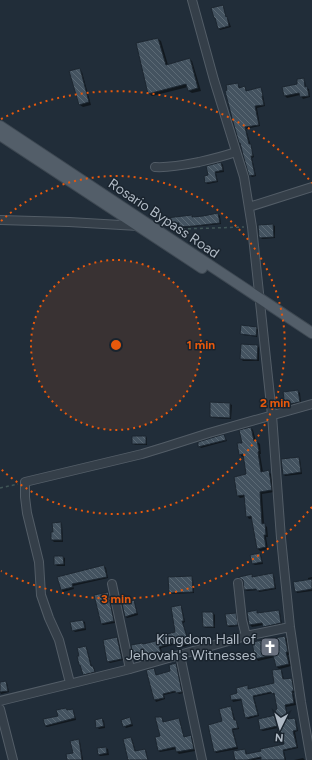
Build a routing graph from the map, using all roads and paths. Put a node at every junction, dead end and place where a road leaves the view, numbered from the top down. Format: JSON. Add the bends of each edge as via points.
{"nodes":[{"id":1,"x":192,"y":0,"type":"edge"},
{"id":2,"x":0,"y":126,"type":"edge"},
{"id":3,"x":0,"y":135,"type":"edge"},
{"id":4,"x":236,"y":152,"type":"junction"},
{"id":5,"x":155,"y":167,"type":"dead end"},
{"id":6,"x":312,"y":188,"type":"edge"},
{"id":7,"x":249,"y":207,"type":"junction"},
{"id":8,"x":0,"y":220,"type":"edge"},
{"id":9,"x":138,"y":226,"type":"junction"},
{"id":10,"x":252,"y":227,"type":"junction"},
{"id":11,"x":167,"y":228,"type":"dead end"},
{"id":12,"x":261,"y":303,"type":"junction"},
{"id":13,"x":312,"y":332,"type":"edge"},
{"id":14,"x":312,"y":341,"type":"edge"},
{"id":15,"x":312,"y":404,"type":"edge"},
{"id":16,"x":272,"y":415,"type":"junction"},
{"id":17,"x":25,"y":482,"type":"junction"},
{"id":18,"x":0,"y":488,"type":"edge"},
{"id":19,"x":238,"y":583,"type":"dead end"},
{"id":20,"x":112,"y":584,"type":"dead end"},
{"id":21,"x":290,"y":627,"type":"junction"},
{"id":22,"x":246,"y":636,"type":"junction"},
{"id":23,"x":180,"y":655,"type":"junction"},
{"id":24,"x":130,"y":669,"type":"junction"},
{"id":25,"x":70,"y":683,"type":"junction"},
{"id":26,"x":0,"y":700,"type":"edge"},
{"id":27,"x":0,"y":709,"type":"edge"},
{"id":28,"x":13,"y":760,"type":"edge"},
{"id":29,"x":202,"y":760,"type":"edge"},
{"id":30,"x":311,"y":760,"type":"edge"}],
"edges":[{"from":1,"to":4,"type":"street"},
{"from":2,"to":12,"type":"main road","name":"Rosario Bypass Road"},
{"from":3,"to":9,"type":"main road","name":"Rosario Bypass Road"},
{"from":4,"to":5,"type":"street","via":[[180,166]]},
{"from":4,"to":7,"type":"street","via":[[244,177]]},
{"from":6,"to":7,"type":"street"},
{"from":7,"to":10,"type":"street"},
{"from":8,"to":9,"type":"street"},
{"from":9,"to":12,"type":"main road","name":"Rosario Bypass Road"},
{"from":10,"to":11,"type":"path"},
{"from":10,"to":12,"type":"street"},
{"from":12,"to":13,"type":"main road","name":"Rosario Bypass Road"},
{"from":12,"to":14,"type":"main road","name":"Rosario Bypass Road"},
{"from":12,"to":16,"type":"street"},
{"from":15,"to":16,"type":"street"},
{"from":16,"to":17,"type":"street","via":[[149,452]]},
{"from":16,"to":21,"type":"street"},
{"from":17,"to":18,"type":"path"},
{"from":17,"to":25,"type":"street","via":[[27,513],[39,562],[41,595],[59,640]]},
{"from":19,"to":22,"type":"street"},
{"from":20,"to":24,"type":"street"},
{"from":21,"to":22,"type":"street"},
{"from":21,"to":30,"type":"street"},
{"from":22,"to":23,"type":"street"},
{"from":23,"to":24,"type":"street"},
{"from":23,"to":29,"type":"street"},
{"from":24,"to":25,"type":"street"},
{"from":25,"to":26,"type":"street"},
{"from":27,"to":28,"type":"street"}]}
